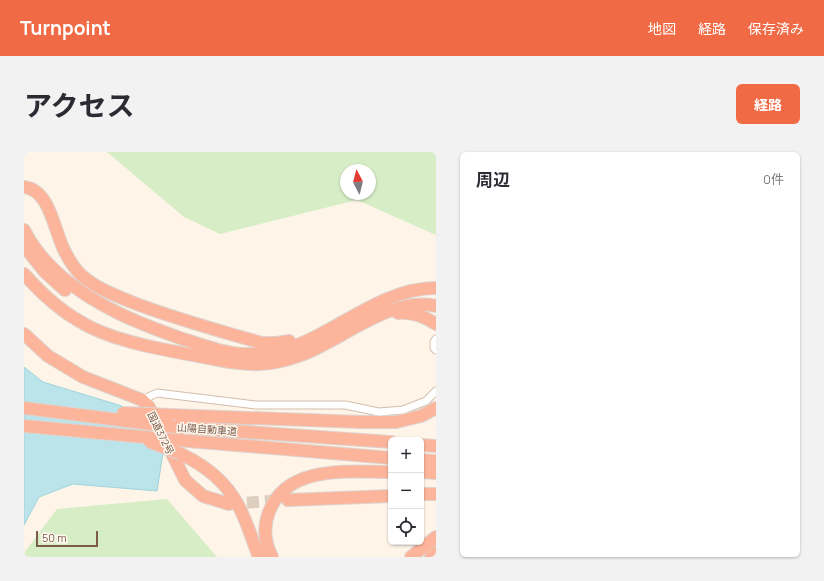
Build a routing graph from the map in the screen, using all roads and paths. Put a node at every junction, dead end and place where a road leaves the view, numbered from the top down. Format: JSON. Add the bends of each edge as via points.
{"nodes":[{"id":1,"x":24,"y":187,"type":"edge"},
{"id":2,"x":24,"y":230,"type":"edge"},
{"id":3,"x":24,"y":246,"type":"edge"},
{"id":4,"x":24,"y":274,"type":"edge"},
{"id":5,"x":436,"y":288,"type":"edge"},
{"id":6,"x":436,"y":294,"type":"edge"},
{"id":7,"x":392,"y":298,"type":"junction"},
{"id":8,"x":436,"y":306,"type":"edge"},
{"id":9,"x":373,"y":319,"type":"junction"},
{"id":10,"x":436,"y":324,"type":"edge"},
{"id":11,"x":323,"y":332,"type":"junction"},
{"id":12,"x":24,"y":334,"type":"edge"},
{"id":13,"x":436,"y":340,"type":"edge"},
{"id":14,"x":436,"y":350,"type":"edge"},
{"id":15,"x":215,"y":359,"type":"junction"},
{"id":16,"x":436,"y":391,"type":"edge"},
{"id":17,"x":142,"y":400,"type":"junction"},
{"id":18,"x":436,"y":408,"type":"edge"},
{"id":19,"x":30,"y":409,"type":"edge"},
{"id":20,"x":24,"y":426,"type":"edge"},
{"id":21,"x":130,"y":436,"type":"junction"},
{"id":22,"x":388,"y":442,"type":"edge"},
{"id":23,"x":424,"y":444,"type":"edge"},
{"id":24,"x":436,"y":446,"type":"edge"},
{"id":25,"x":388,"y":458,"type":"edge"},
{"id":26,"x":424,"y":460,"type":"edge"},
{"id":27,"x":436,"y":461,"type":"edge"},
{"id":28,"x":388,"y":472,"type":"edge"},
{"id":29,"x":424,"y":472,"type":"edge"},
{"id":30,"x":436,"y":473,"type":"edge"},
{"id":31,"x":424,"y":494,"type":"edge"},
{"id":32,"x":436,"y":494,"type":"edge"},
{"id":33,"x":388,"y":496,"type":"edge"},
{"id":34,"x":288,"y":500,"type":"tunnel mouth"},
{"id":35,"x":229,"y":504,"type":"tunnel mouth"},
{"id":36,"x":436,"y":538,"type":"edge"},
{"id":37,"x":436,"y":553,"type":"edge"},
{"id":38,"x":259,"y":557,"type":"edge"},
{"id":39,"x":272,"y":557,"type":"edge"},
{"id":40,"x":411,"y":557,"type":"edge"},
{"id":41,"x":431,"y":557,"type":"edge"}],
"edges":[{"from":1,"to":11,"type":"highway","via":[[32,188],[40,195],[49,209],[64,250],[80,274],[101,290],[153,310],[262,343],[277,343]]},
{"from":2,"to":11,"type":"highway","via":[[49,264],[86,295],[149,327],[190,341],[243,354],[263,353],[304,343]]},
{"from":3,"to":15,"type":"highway","via":[[55,282],[85,304],[112,319]]},
{"from":4,"to":15,"type":"highway","via":[[41,292],[79,322],[107,335]]},
{"from":5,"to":7,"type":"highway","via":[[416,289]]},
{"from":6,"to":7,"type":"highway","via":[[413,294]]},
{"from":7,"to":11,"type":"highway","via":[[371,306]]},
{"from":8,"to":9,"type":"highway","via":[[413,305]]},
{"from":9,"to":10,"type":"highway","via":[[404,313],[423,316]]},
{"from":9,"to":15,"type":"highway","via":[[306,353],[284,361],[238,364]]},
{"from":12,"to":17,"type":"highway","name":"国道372号","via":[[48,356],[83,377]]},
{"from":13,"to":14,"type":"street"},
{"from":16,"to":17,"type":"street","via":[[426,401],[403,410],[379,412],[345,405],[256,405],[157,393]]},
{"from":17,"to":35,"type":"highway","name":"国道372号","via":[[185,480],[203,496]]},
{"from":18,"to":19,"type":"highway","bridge":true,"via":[[421,416],[396,422]]},
{"from":19,"to":22,"type":"highway","name":"山陽自動車道","bridge":true,"via":[[175,427]]},
{"from":20,"to":21,"type":"highway","name":"山陽自動車道","bridge":true},
{"from":21,"to":25,"type":"highway","name":"山陽自動車道","bridge":true},
{"from":21,"to":38,"type":"highway","bridge":true,"via":[[198,462],[229,490],[239,505]]},
{"from":23,"to":24,"type":"highway"},
{"from":26,"to":27,"type":"highway"},
{"from":28,"to":39,"type":"highway","via":[[334,472],[306,477],[281,491],[266,518],[264,531]]},
{"from":29,"to":30,"type":"highway"},
{"from":31,"to":32,"type":"highway"},
{"from":33,"to":34,"type":"highway"},
{"from":36,"to":40,"type":"highway"},
{"from":37,"to":41,"type":"highway"}]}
